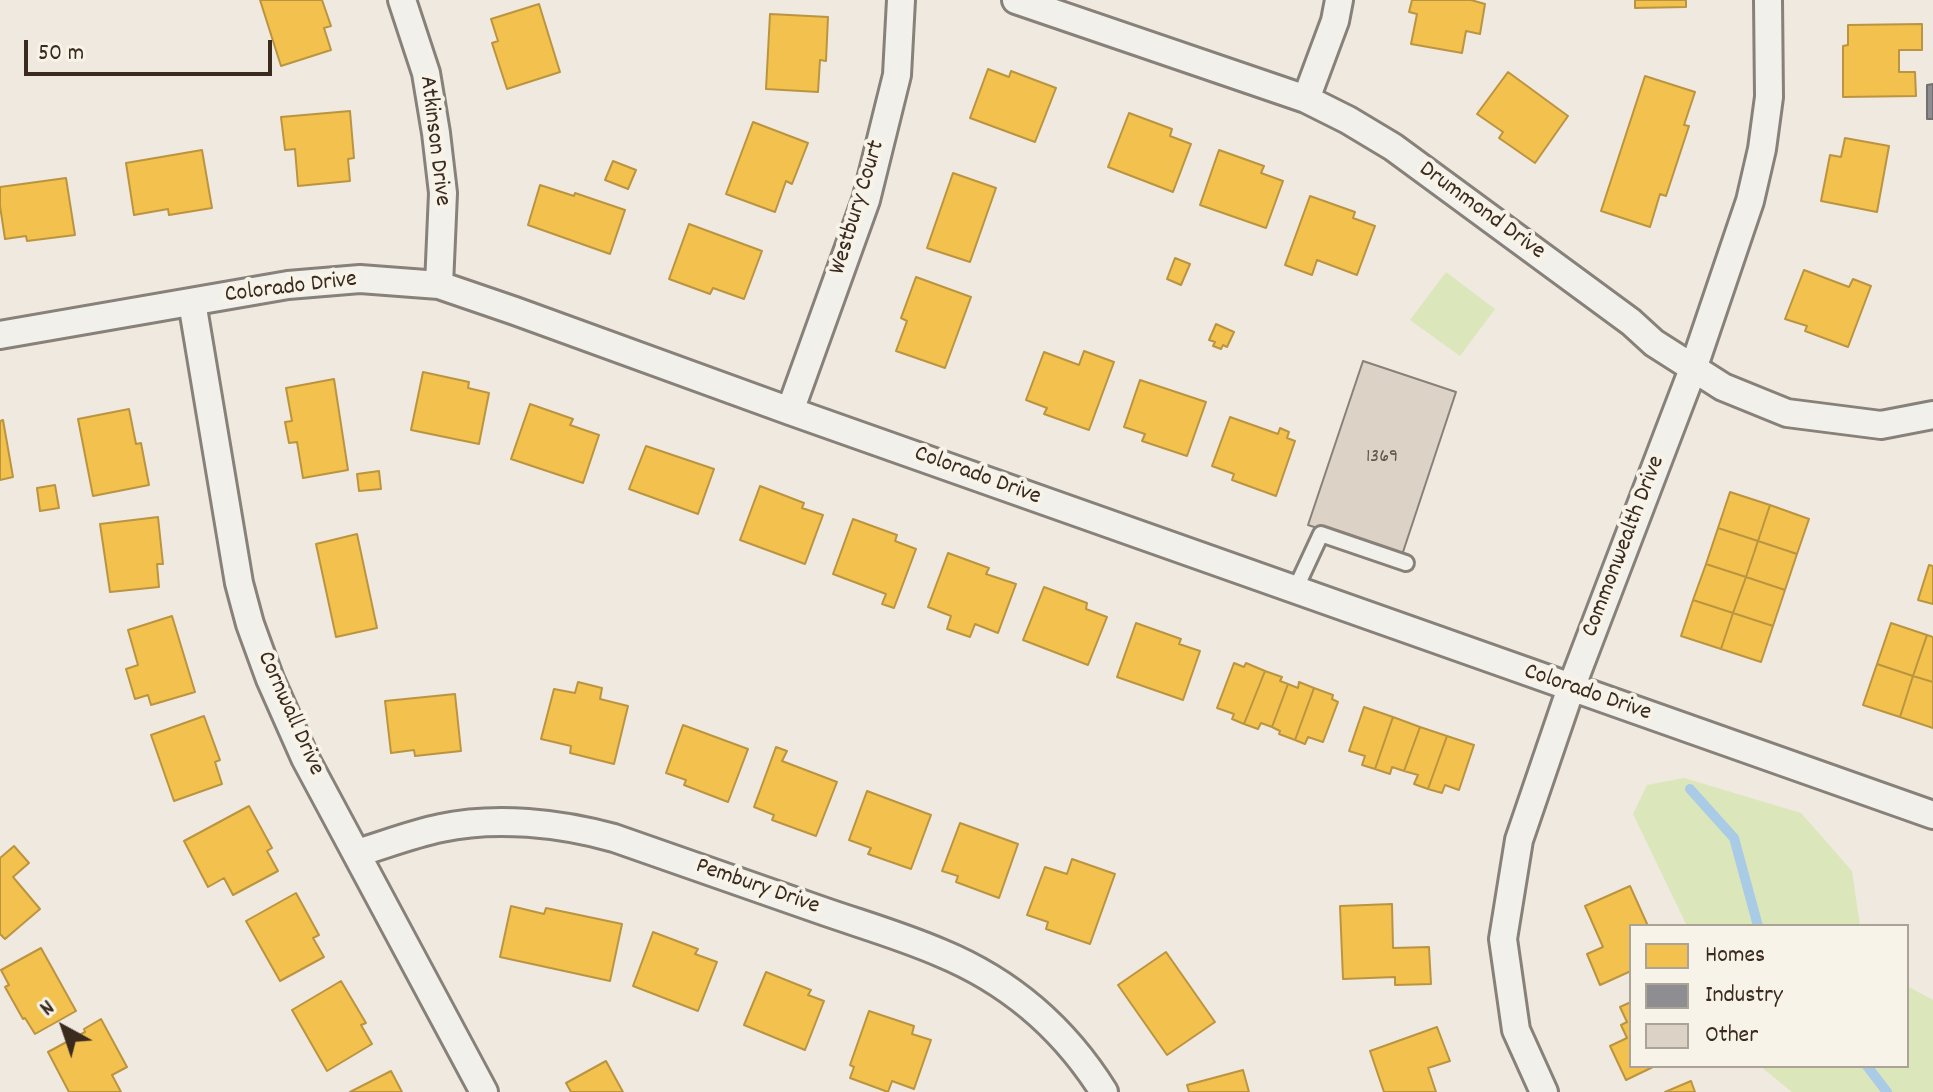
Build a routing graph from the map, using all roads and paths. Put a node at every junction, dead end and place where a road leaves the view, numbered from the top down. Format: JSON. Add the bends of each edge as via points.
{"nodes":[{"id":1,"x":402,"y":0,"type":"edge"},
{"id":2,"x":901,"y":0,"type":"edge"},
{"id":3,"x":1016,"y":0,"type":"edge"},
{"id":4,"x":1339,"y":0,"type":"edge"},
{"id":5,"x":1768,"y":0,"type":"edge"},
{"id":6,"x":1306,"y":99,"type":"junction"},
{"id":7,"x":439,"y":285,"type":"junction"},
{"id":8,"x":192,"y":302,"type":"junction"},
{"id":9,"x":0,"y":335,"type":"edge"},
{"id":10,"x":1693,"y":369,"type":"junction"},
{"id":11,"x":790,"y":411,"type":"junction"},
{"id":12,"x":1933,"y":415,"type":"edge"},
{"id":13,"x":1406,"y":563,"type":"dead end"},
{"id":14,"x":1295,"y":590,"type":"junction"},
{"id":15,"x":1571,"y":688,"type":"junction"},
{"id":16,"x":1933,"y":815,"type":"edge"},
{"id":17,"x":357,"y":853,"type":"junction"},
{"id":18,"x":484,"y":1092,"type":"edge"},
{"id":19,"x":1104,"y":1092,"type":"edge"},
{"id":20,"x":1544,"y":1092,"type":"edge"}],
"edges":[{"from":1,"to":7,"type":"street","name":"Atkinson Drive","via":[[426,73],[436,133],[443,193]]},
{"from":2,"to":11,"type":"street","name":"Westbury Court","via":[[897,75],[866,200]]},
{"from":3,"to":6,"type":"street","name":"Drummond Drive"},
{"from":4,"to":6,"type":"street"},
{"from":5,"to":10,"type":"street","name":"Commonwealth Drive","via":[[1769,97],[1762,149],[1750,201]]},
{"from":6,"to":10,"type":"street","name":"Drummond Drive","via":[[1393,147]]},
{"from":7,"to":8,"type":"street","name":"Colorado Drive","via":[[360,279]]},
{"from":7,"to":11,"type":"street","name":"Colorado Drive"},
{"from":8,"to":9,"type":"street","name":"Colorado Drive"},
{"from":8,"to":17,"type":"street","name":"Cornwall Drive","via":[[250,624],[305,758]]},
{"from":10,"to":12,"type":"street","name":"Drummond Drive","via":[[1787,413],[1881,425]]},
{"from":10,"to":15,"type":"street","name":"Commonwealth Drive"},
{"from":11,"to":14,"type":"street","name":"Colorado Drive"},
{"from":13,"to":14,"type":"lane","via":[[1321,534]]},
{"from":14,"to":15,"type":"street","name":"Colorado Drive"},
{"from":15,"to":16,"type":"street","name":"Colorado Drive"},
{"from":15,"to":20,"type":"street","name":"Commonwealth Drive","via":[[1519,840],[1503,939],[1516,1030]]},
{"from":17,"to":18,"type":"street","name":"Cornwall Drive"},
{"from":17,"to":19,"type":"street","name":"Pembury Drive","via":[[475,823],[532,822],[614,838],[942,953],[1030,1005],[1064,1036]]}]}
